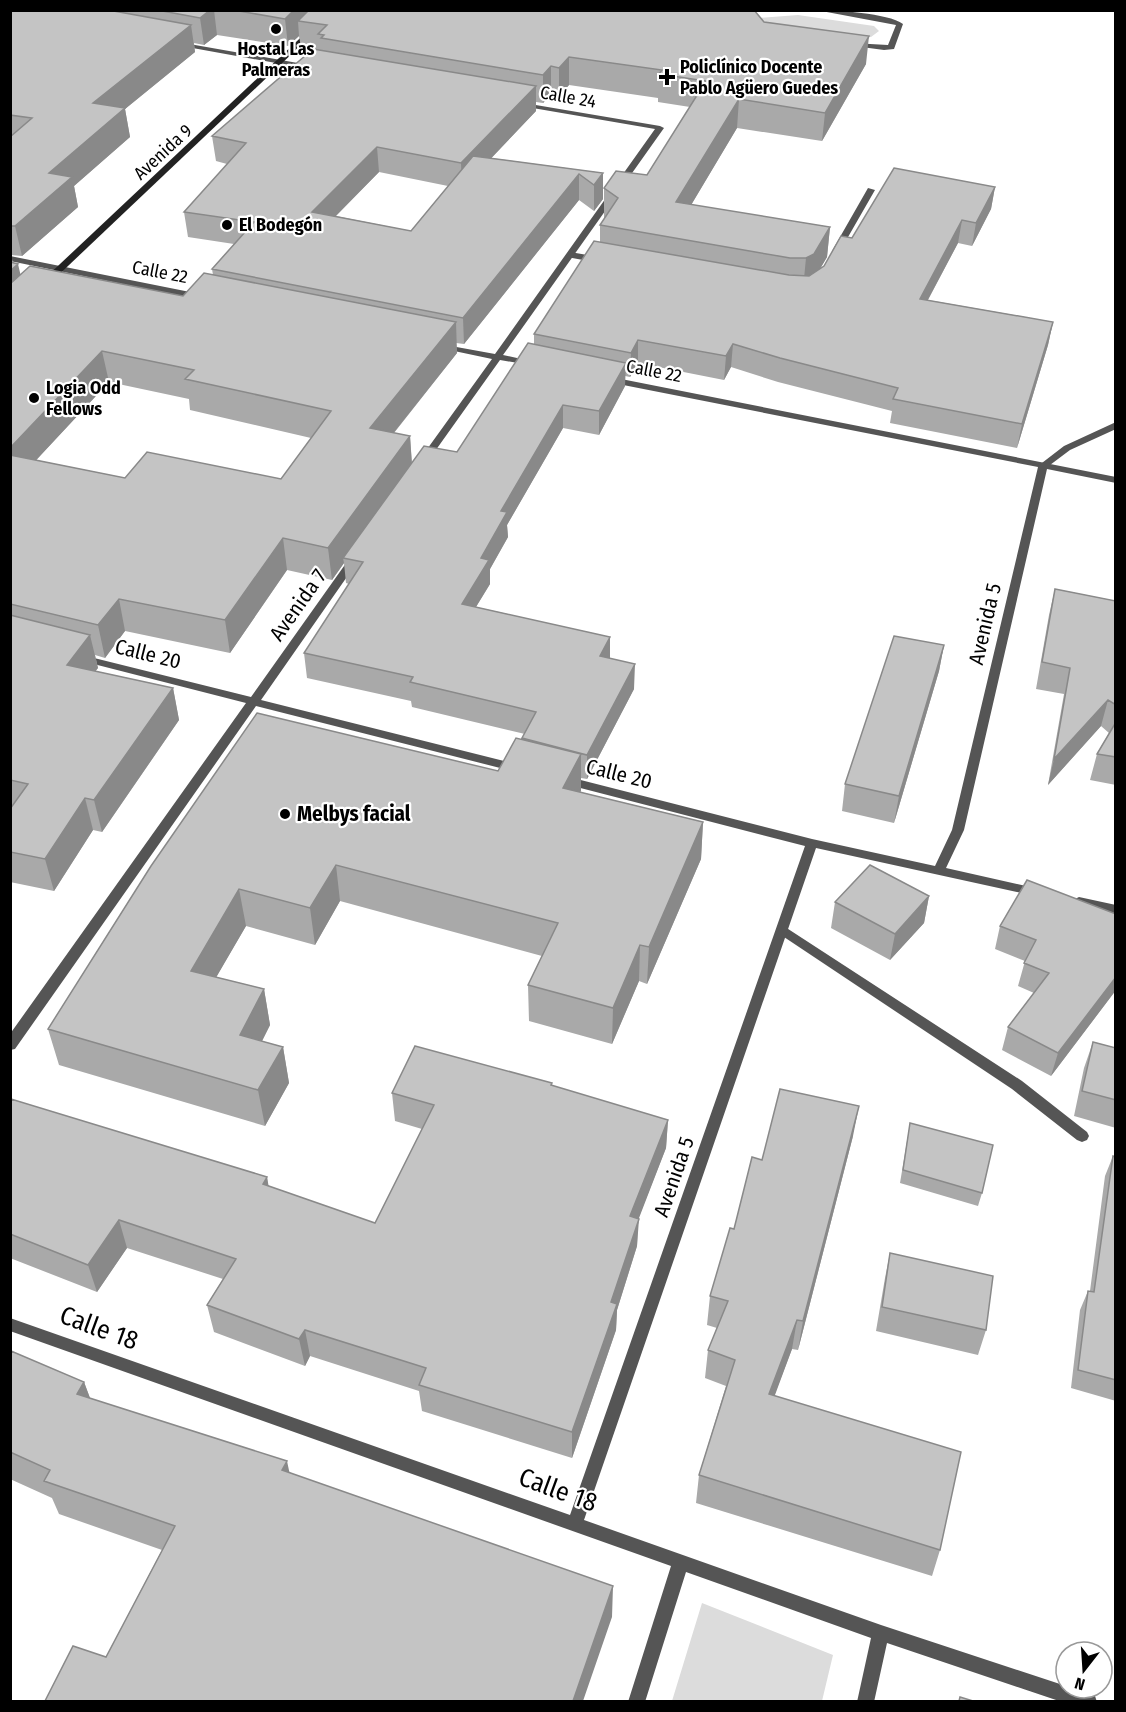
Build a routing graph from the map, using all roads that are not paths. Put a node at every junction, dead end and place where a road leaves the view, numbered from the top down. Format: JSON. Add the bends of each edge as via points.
{"nodes":[{"id":1,"x":335,"y":10,"type":"edge"},
{"id":2,"x":819,"y":10,"type":"edge"},
{"id":3,"x":848,"y":43,"type":"edge"},
{"id":4,"x":175,"y":44,"type":"edge"},
{"id":5,"x":280,"y":62,"type":"junction"},
{"id":6,"x":315,"y":68,"type":"edge"},
{"id":7,"x":510,"y":102,"type":"edge"},
{"id":8,"x":871,"y":190,"type":"dead end"},
{"id":9,"x":570,"y":255,"type":"junction"},
{"id":10,"x":10,"y":258,"type":"edge"},
{"id":11,"x":832,"y":258,"type":"edge"},
{"id":12,"x":604,"y":261,"type":"edge"},
{"id":13,"x":61,"y":268,"type":"junction"},
{"id":14,"x":36,"y":292,"type":"edge"},
{"id":15,"x":210,"y":299,"type":"edge"},
{"id":16,"x":429,"y":343,"type":"edge"},
{"id":17,"x":498,"y":357,"type":"junction"},
{"id":18,"x":544,"y":366,"type":"edge"},
{"id":19,"x":602,"y":378,"type":"edge"},
{"id":20,"x":1116,"y":425,"type":"edge"},
{"id":21,"x":1043,"y":466,"type":"junction"},
{"id":22,"x":416,"y":472,"type":"edge"},
{"id":23,"x":1116,"y":480,"type":"edge"},
{"id":24,"x":362,"y":548,"type":"edge"},
{"id":25,"x":68,"y":654,"type":"edge"},
{"id":26,"x":254,"y":701,"type":"junction"},
{"id":27,"x":527,"y":771,"type":"edge"},
{"id":28,"x":550,"y":777,"type":"edge"},
{"id":29,"x":812,"y":843,"type":"junction"},
{"id":30,"x":939,"y":871,"type":"junction"},
{"id":31,"x":1049,"y":895,"type":"edge"},
{"id":32,"x":1071,"y":900,"type":"edge"},
{"id":33,"x":1116,"y":910,"type":"edge"},
{"id":34,"x":782,"y":930,"type":"junction"},
{"id":35,"x":10,"y":1045,"type":"edge"},
{"id":36,"x":1082,"y":1136,"type":"dead end"},
{"id":37,"x":10,"y":1324,"type":"edge"},
{"id":38,"x":575,"y":1524,"type":"junction"},
{"id":39,"x":681,"y":1561,"type":"junction"},
{"id":40,"x":881,"y":1633,"type":"junction"},
{"id":41,"x":636,"y":1701,"type":"edge"},
{"id":42,"x":865,"y":1701,"type":"edge"},
{"id":43,"x":1089,"y":1701,"type":"edge"}],
"edges":[{"from":1,"to":5,"type":"main road","name":"Avenida 9"},
{"from":2,"to":3,"type":"street","via":[[900,24],[888,48]]},
{"from":4,"to":5,"type":"street"},
{"from":5,"to":6,"type":"street"},
{"from":5,"to":13,"type":"main road","name":"Avenida 9"},
{"from":7,"to":9,"type":"street","name":"Calle 24","via":[[660,128]]},
{"from":8,"to":11,"type":"street"},
{"from":9,"to":12,"type":"street"},
{"from":9,"to":17,"type":"street"},
{"from":10,"to":13,"type":"street","name":"Calle 22"},
{"from":13,"to":14,"type":"main road","name":"Avenida 9"},
{"from":13,"to":15,"type":"street","name":"Calle 22"},
{"from":16,"to":17,"type":"street"},
{"from":17,"to":18,"type":"street"},
{"from":17,"to":22,"type":"street"},
{"from":19,"to":21,"type":"street","name":"Calle 22"},
{"from":20,"to":21,"type":"street","via":[[1067,448]]},
{"from":21,"to":23,"type":"street","name":"Calle 22"},
{"from":21,"to":30,"type":"street","name":"Avenida 5","via":[[958,830]]},
{"from":24,"to":26,"type":"street","name":"Avenida 7"},
{"from":25,"to":26,"type":"street","name":"Calle 20"},
{"from":26,"to":27,"type":"street","name":"Calle 20"},
{"from":26,"to":35,"type":"street","name":"Avenida 7"},
{"from":28,"to":29,"type":"street","name":"Calle 20"},
{"from":29,"to":30,"type":"street","name":"Calle 20"},
{"from":29,"to":34,"type":"street","name":"Avenida 5"},
{"from":30,"to":31,"type":"street","name":"Calle 20"},
{"from":32,"to":33,"type":"street"},
{"from":34,"to":36,"type":"street","via":[[1017,1084]]},
{"from":34,"to":38,"type":"street","name":"Avenida 5"},
{"from":37,"to":38,"type":"street","name":"Calle 18"},
{"from":38,"to":39,"type":"street","name":"Calle 18"},
{"from":39,"to":40,"type":"street","name":"Calle 18"},
{"from":39,"to":41,"type":"street"},
{"from":40,"to":42,"type":"street"},
{"from":40,"to":43,"type":"street","name":"Calle 18"}]}
